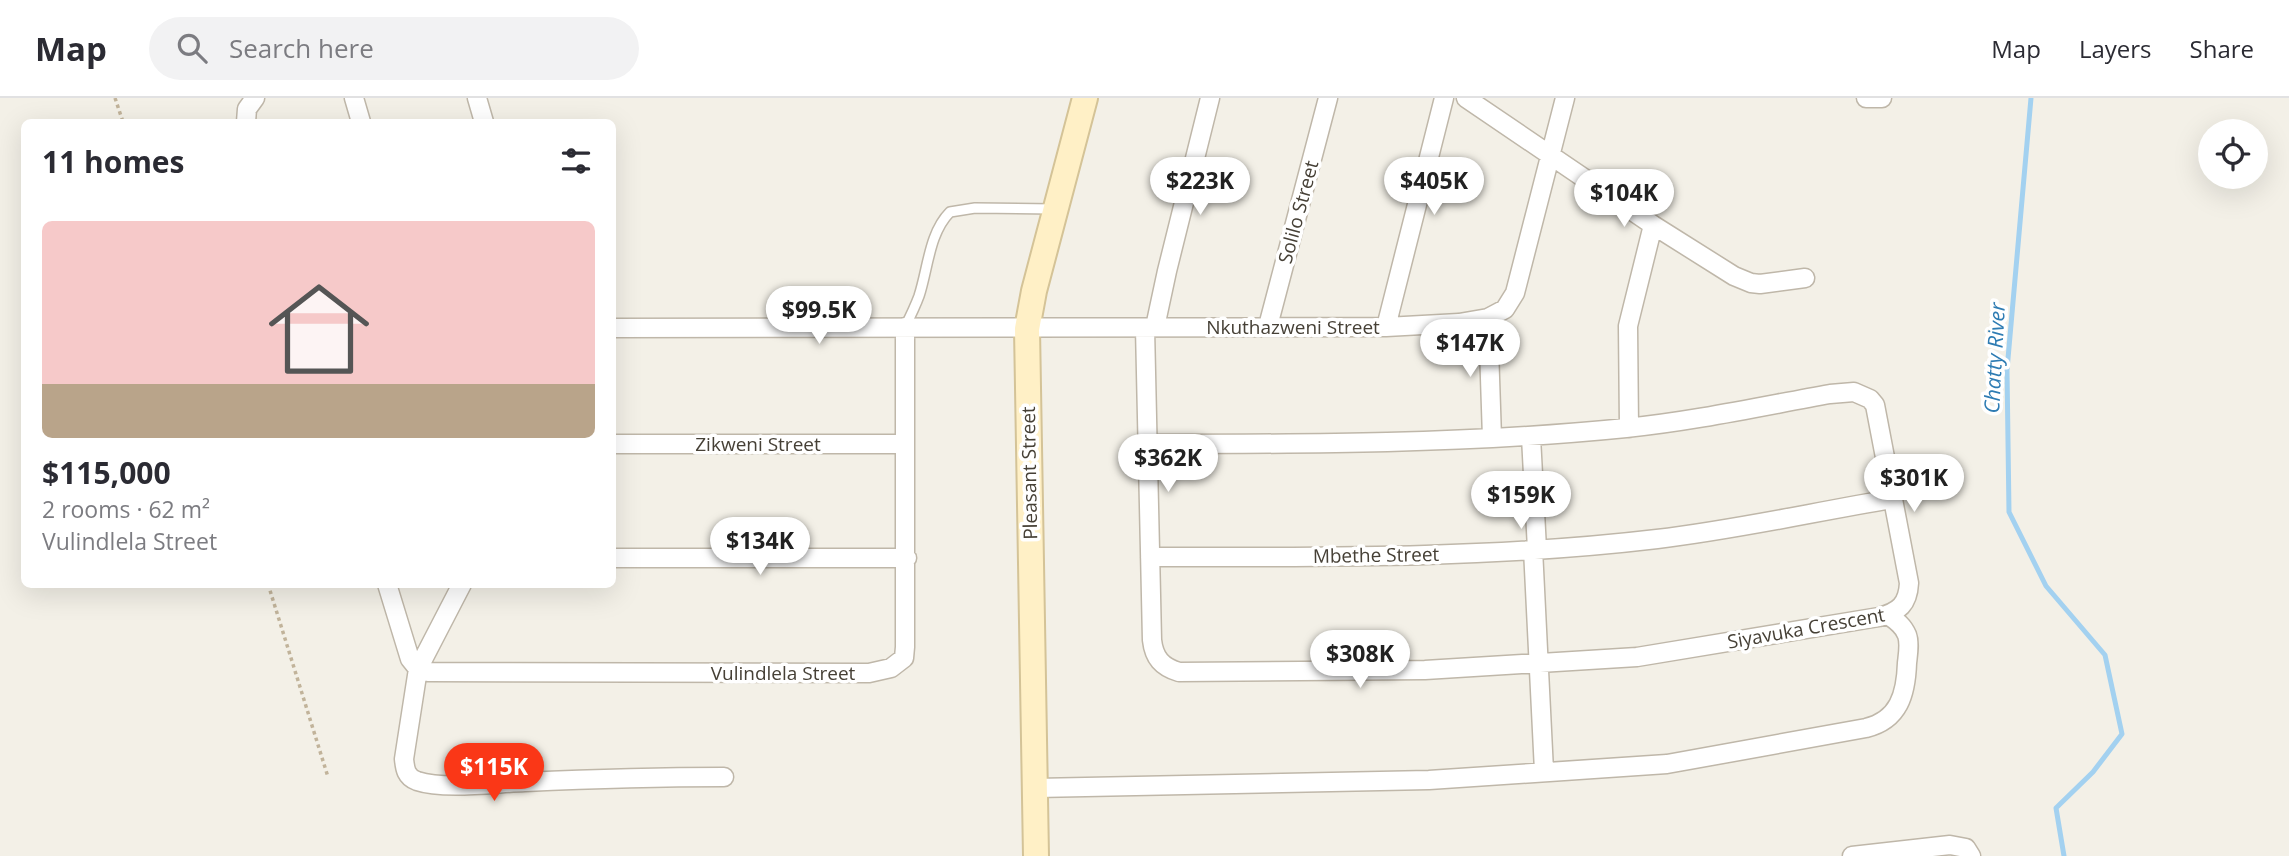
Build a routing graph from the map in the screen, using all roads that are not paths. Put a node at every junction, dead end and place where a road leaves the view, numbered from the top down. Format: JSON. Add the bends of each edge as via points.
{"nodes":[{"id":1,"x":255,"y":98,"type":"edge"},
{"id":2,"x":354,"y":98,"type":"edge"},
{"id":3,"x":477,"y":98,"type":"edge"},
{"id":4,"x":1085,"y":98,"type":"edge"},
{"id":5,"x":1210,"y":98,"type":"edge"},
{"id":6,"x":1328,"y":98,"type":"edge"},
{"id":7,"x":1444,"y":98,"type":"edge"},
{"id":8,"x":1466,"y":98,"type":"edge"},
{"id":9,"x":1565,"y":98,"type":"edge"},
{"id":10,"x":1866,"y":98,"type":"edge"},
{"id":11,"x":1882,"y":98,"type":"edge"},
{"id":12,"x":246,"y":119,"type":"edge"},
{"id":13,"x":360,"y":119,"type":"edge"},
{"id":14,"x":483,"y":119,"type":"edge"},
{"id":15,"x":1549,"y":156,"type":"junction"},
{"id":16,"x":1055,"y":209,"type":"junction"},
{"id":17,"x":1653,"y":225,"type":"junction"},
{"id":18,"x":1805,"y":278,"type":"dead end"},
{"id":19,"x":1488,"y":318,"type":"junction"},
{"id":20,"x":1268,"y":326,"type":"junction"},
{"id":21,"x":905,"y":327,"type":"junction"},
{"id":22,"x":1385,"y":327,"type":"junction"},
{"id":23,"x":616,"y":328,"type":"edge"},
{"id":24,"x":1150,"y":328,"type":"junction"},
{"id":25,"x":1027,"y":329,"type":"junction"},
{"id":26,"x":1629,"y":428,"type":"junction"},
{"id":27,"x":1531,"y":437,"type":"junction"},
{"id":28,"x":1492,"y":438,"type":"junction"},
{"id":29,"x":616,"y":444,"type":"edge"},
{"id":30,"x":904,"y":444,"type":"junction"},
{"id":31,"x":1149,"y":444,"type":"junction"},
{"id":32,"x":1892,"y":499,"type":"junction"},
{"id":33,"x":1535,"y":549,"type":"junction"},
{"id":34,"x":616,"y":558,"type":"edge"},
{"id":35,"x":906,"y":558,"type":"junction"},
{"id":36,"x":1150,"y":558,"type":"junction"},
{"id":37,"x":388,"y":588,"type":"edge"},
{"id":38,"x":460,"y":588,"type":"edge"},
{"id":39,"x":1888,"y":615,"type":"junction"},
{"id":40,"x":1540,"y":662,"type":"junction"},
{"id":41,"x":418,"y":669,"type":"junction"},
{"id":42,"x":1544,"y":771,"type":"junction"},
{"id":43,"x":724,"y":777,"type":"dead end"},
{"id":44,"x":1036,"y":788,"type":"junction"},
{"id":45,"x":1036,"y":856,"type":"edge"},
{"id":46,"x":1852,"y":856,"type":"edge"},
{"id":47,"x":1971,"y":856,"type":"edge"}],
"edges":[{"from":1,"to":12,"type":"street"},
{"from":2,"to":13,"type":"street"},
{"from":3,"to":14,"type":"street"},
{"from":4,"to":16,"type":"street","name":"Pleasant Street"},
{"from":5,"to":24,"type":"street","name":"Siyavuka Crescent"},
{"from":6,"to":20,"type":"street","name":"Solilo Street"},
{"from":7,"to":22,"type":"street"},
{"from":8,"to":15,"type":"street"},
{"from":9,"to":15,"type":"street"},
{"from":10,"to":11,"type":"street"},
{"from":15,"to":17,"type":"street"},
{"from":15,"to":19,"type":"street","via":[[1515,293],[1505,309]]},
{"from":16,"to":21,"type":"lane","via":[[950,212],[932,246]]},
{"from":16,"to":25,"type":"street","name":"Pleasant Street"},
{"from":17,"to":18,"type":"street","via":[[1751,283]]},
{"from":17,"to":26,"type":"street","via":[[1628,326]]},
{"from":19,"to":22,"type":"street","name":"Nkuthazweni Street"},
{"from":19,"to":28,"type":"street"},
{"from":20,"to":22,"type":"street","name":"Nkuthazweni Street"},
{"from":20,"to":24,"type":"street","name":"Nkuthazweni Street"},
{"from":21,"to":23,"type":"street","name":"Nkuthazweni Street"},
{"from":21,"to":25,"type":"street","name":"Nkuthazweni Street"},
{"from":21,"to":30,"type":"street","name":"Vulindlela Street"},
{"from":24,"to":25,"type":"street","name":"Nkuthazweni Street"},
{"from":24,"to":31,"type":"street","name":"Siyavuka Crescent"},
{"from":25,"to":44,"type":"street","name":"Pleasant Street"},
{"from":26,"to":27,"type":"street","name":"Siyavuka Crescent"},
{"from":26,"to":32,"type":"street","name":"Siyavuka Crescent","via":[[1854,392],[1870,399],[1878,413]]},
{"from":27,"to":28,"type":"street","name":"Siyavuka Crescent"},
{"from":27,"to":33,"type":"street"},
{"from":28,"to":31,"type":"street","name":"Siyavuka Crescent"},
{"from":29,"to":30,"type":"street","name":"Zikweni Street"},
{"from":30,"to":35,"type":"street","name":"Vulindlela Street"},
{"from":31,"to":36,"type":"street","name":"Siyavuka Crescent"},
{"from":32,"to":33,"type":"street","name":"Mbethe Street","via":[[1659,539]]},
{"from":32,"to":39,"type":"street","name":"Siyavuka Crescent","via":[[1909,596]]},
{"from":33,"to":36,"type":"street","name":"Mbethe Street","via":[[1444,555]]},
{"from":33,"to":40,"type":"street"},
{"from":34,"to":35,"type":"street"},
{"from":35,"to":41,"type":"street","name":"Vulindlela Street","via":[[904,657],[883,672],[444,673]]},
{"from":36,"to":40,"type":"street","name":"Siyavuka Crescent","via":[[1153,648],[1160,662],[1179,672],[1425,670]]},
{"from":37,"to":41,"type":"street","via":[[410,659]]},
{"from":38,"to":41,"type":"street"},
{"from":39,"to":40,"type":"street","name":"Siyavuka Crescent","via":[[1648,655]]},
{"from":39,"to":42,"type":"street","via":[[1907,634],[1907,675],[1895,710],[1882,724],[1696,761]]},
{"from":40,"to":42,"type":"street"},
{"from":41,"to":43,"type":"street","via":[[404,759],[405,770],[416,780],[467,785]]},
{"from":42,"to":44,"type":"street","via":[[1429,780]]},
{"from":44,"to":45,"type":"street","name":"Pleasant Street"},
{"from":46,"to":47,"type":"street","via":[[1950,845],[1966,848]]}]}
